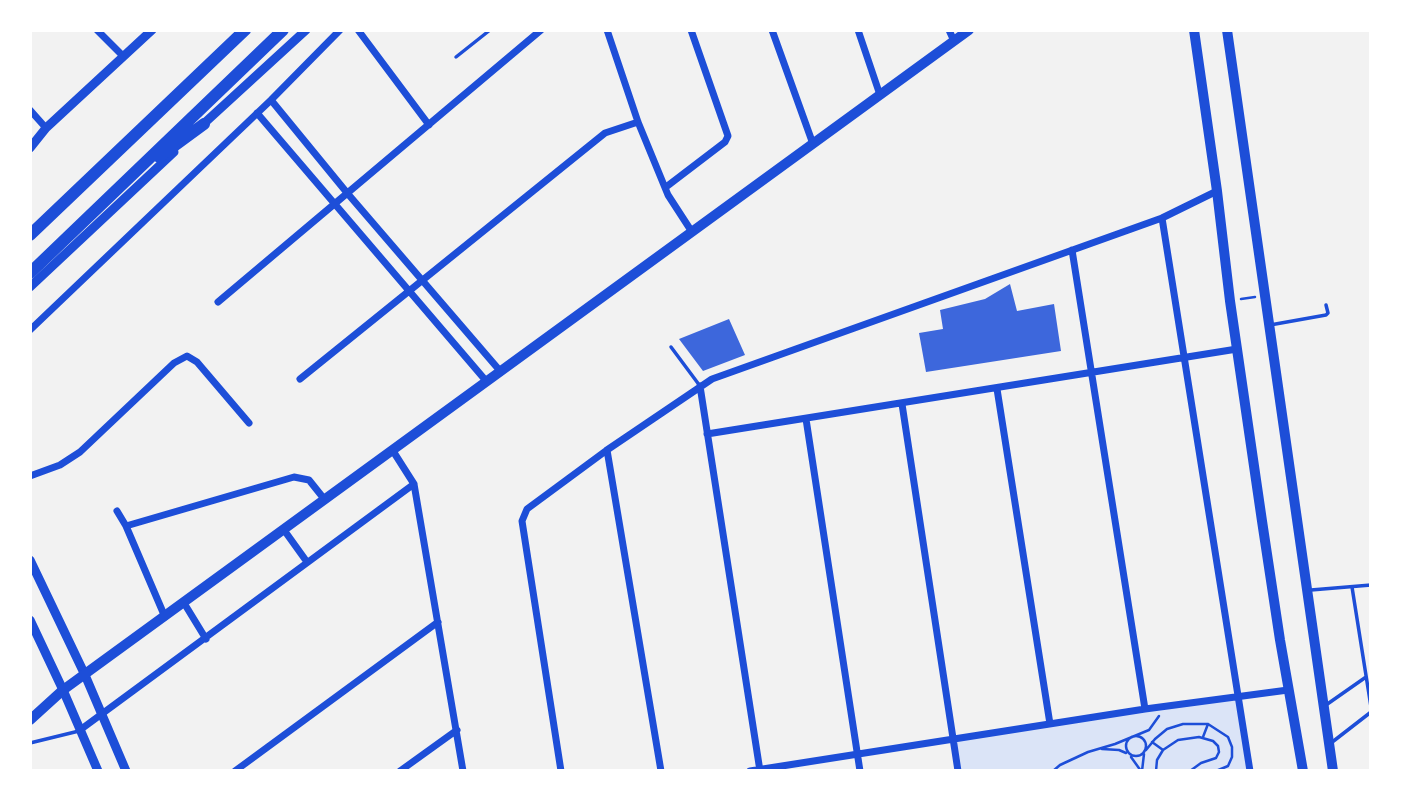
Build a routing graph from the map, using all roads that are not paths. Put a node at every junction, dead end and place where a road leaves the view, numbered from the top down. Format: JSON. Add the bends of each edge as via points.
{"nodes":[{"id":1,"x":97,"y":30,"type":"edge"},
{"id":2,"x":152,"y":30,"type":"edge"},
{"id":3,"x":245,"y":30,"type":"edge"},
{"id":4,"x":284,"y":30,"type":"edge"},
{"id":5,"x":306,"y":30,"type":"edge"},
{"id":6,"x":340,"y":30,"type":"edge"},
{"id":7,"x":358,"y":30,"type":"edge"},
{"id":8,"x":490,"y":30,"type":"edge"},
{"id":9,"x":541,"y":30,"type":"edge"},
{"id":10,"x":607,"y":30,"type":"edge"},
{"id":11,"x":691,"y":30,"type":"edge"},
{"id":12,"x":772,"y":30,"type":"edge"},
{"id":13,"x":858,"y":30,"type":"edge"},
{"id":14,"x":949,"y":30,"type":"edge"},
{"id":15,"x":970,"y":30,"type":"edge"},
{"id":16,"x":1194,"y":30,"type":"edge"},
{"id":17,"x":1227,"y":30,"type":"edge"},
{"id":18,"x":954,"y":41,"type":"junction"},
{"id":19,"x":123,"y":56,"type":"junction"},
{"id":20,"x":456,"y":57,"type":"dead end"},
{"id":21,"x":880,"y":95,"type":"junction"},
{"id":22,"x":271,"y":100,"type":"junction"},
{"id":23,"x":30,"y":110,"type":"edge"},
{"id":24,"x":257,"y":113,"type":"junction"},
{"id":25,"x":638,"y":122,"type":"junction"},
{"id":26,"x":204,"y":124,"type":"junction"},
{"id":27,"x":429,"y":125,"type":"junction"},
{"id":28,"x":46,"y":128,"type":"junction"},
{"id":29,"x":31,"y":144,"type":"edge"},
{"id":30,"x":813,"y":144,"type":"junction"},
{"id":31,"x":119,"y":186,"type":"junction"},
{"id":32,"x":666,"y":187,"type":"junction"},
{"id":33,"x":1217,"y":191,"type":"junction"},
{"id":34,"x":348,"y":194,"type":"junction"},
{"id":35,"x":335,"y":204,"type":"junction"},
{"id":36,"x":1162,"y":218,"type":"junction"},
{"id":37,"x":692,"y":232,"type":"junction"},
{"id":38,"x":30,"y":234,"type":"edge"},
{"id":39,"x":1072,"y":250,"type":"junction"},
{"id":40,"x":30,"y":273,"type":"edge"},
{"id":41,"x":421,"y":281,"type":"junction"},
{"id":42,"x":30,"y":287,"type":"edge"},
{"id":43,"x":409,"y":291,"type":"junction"},
{"id":44,"x":218,"y":302,"type":"dead end"},
{"id":45,"x":1326,"y":305,"type":"dead end"},
{"id":46,"x":1270,"y":325,"type":"junction"},
{"id":47,"x":30,"y":330,"type":"edge"},
{"id":48,"x":671,"y":347,"type":"dead end"},
{"id":49,"x":1237,"y":349,"type":"junction"},
{"id":50,"x":1184,"y":357,"type":"junction"},
{"id":51,"x":1091,"y":371,"type":"junction"},
{"id":52,"x":500,"y":372,"type":"junction"},
{"id":53,"x":300,"y":379,"type":"dead end"},
{"id":54,"x":487,"y":382,"type":"junction"},
{"id":55,"x":700,"y":386,"type":"junction"},
{"id":56,"x":998,"y":389,"type":"junction"},
{"id":57,"x":902,"y":404,"type":"junction"},
{"id":58,"x":806,"y":419,"type":"junction"},
{"id":59,"x":249,"y":423,"type":"dead end"},
{"id":60,"x":707,"y":435,"type":"junction"},
{"id":61,"x":607,"y":450,"type":"junction"},
{"id":62,"x":393,"y":451,"type":"junction"},
{"id":63,"x":30,"y":476,"type":"edge"},
{"id":64,"x":414,"y":485,"type":"junction"},
{"id":65,"x":325,"y":500,"type":"junction"},
{"id":66,"x":117,"y":511,"type":"dead end"},
{"id":67,"x":126,"y":526,"type":"junction"},
{"id":68,"x":284,"y":530,"type":"junction"},
{"id":69,"x":30,"y":560,"type":"edge"},
{"id":70,"x":307,"y":562,"type":"junction"},
{"id":71,"x":1371,"y":585,"type":"edge"},
{"id":72,"x":1352,"y":587,"type":"junction"},
{"id":73,"x":1309,"y":590,"type":"junction"},
{"id":74,"x":184,"y":603,"type":"junction"},
{"id":75,"x":165,"y":617,"type":"junction"},
{"id":76,"x":30,"y":620,"type":"edge"},
{"id":77,"x":438,"y":622,"type":"junction"},
{"id":78,"x":206,"y":639,"type":"junction"},
{"id":79,"x":85,"y":675,"type":"junction"},
{"id":80,"x":1366,"y":677,"type":"junction"},
{"id":81,"x":63,"y":690,"type":"junction"},
{"id":82,"x":1288,"y":690,"type":"junction"},
{"id":83,"x":1237,"y":695,"type":"junction"},
{"id":84,"x":1324,"y":706,"type":"junction"},
{"id":85,"x":1145,"y":709,"type":"junction"},
{"id":86,"x":1371,"y":709,"type":"edge"},
{"id":87,"x":102,"y":715,"type":"junction"},
{"id":88,"x":30,"y":720,"type":"edge"},
{"id":89,"x":1050,"y":724,"type":"junction"},
{"id":90,"x":80,"y":730,"type":"junction"},
{"id":91,"x":457,"y":730,"type":"junction"},
{"id":92,"x":953,"y":739,"type":"junction"},
{"id":93,"x":30,"y":743,"type":"edge"},
{"id":94,"x":1330,"y":745,"type":"junction"},
{"id":95,"x":858,"y":755,"type":"junction"},
{"id":96,"x":760,"y":770,"type":"edge"},
{"id":97,"x":98,"y":771,"type":"edge"},
{"id":98,"x":126,"y":771,"type":"edge"},
{"id":99,"x":235,"y":771,"type":"edge"},
{"id":100,"x":400,"y":771,"type":"edge"},
{"id":101,"x":463,"y":771,"type":"edge"},
{"id":102,"x":561,"y":771,"type":"edge"},
{"id":103,"x":661,"y":771,"type":"edge"},
{"id":104,"x":750,"y":771,"type":"edge"},
{"id":105,"x":860,"y":771,"type":"edge"},
{"id":106,"x":958,"y":771,"type":"edge"},
{"id":107,"x":1250,"y":771,"type":"edge"},
{"id":108,"x":1303,"y":771,"type":"edge"},
{"id":109,"x":1333,"y":771,"type":"edge"}],
"edges":[{"from":1,"to":19,"type":"street"},
{"from":2,"to":19,"type":"street"},
{"from":3,"to":38,"type":"highway"},
{"from":4,"to":31,"type":"highway"},
{"from":5,"to":26,"type":"street"},
{"from":6,"to":22,"type":"street"},
{"from":7,"to":27,"type":"street"},
{"from":8,"to":20,"type":"lane"},
{"from":9,"to":27,"type":"street"},
{"from":10,"to":25,"type":"street"},
{"from":11,"to":32,"type":"street","via":[[728,136]]},
{"from":12,"to":30,"type":"street"},
{"from":13,"to":21,"type":"street"},
{"from":14,"to":18,"type":"street"},
{"from":15,"to":18,"type":"main road"},
{"from":16,"to":33,"type":"main road"},
{"from":17,"to":46,"type":"main road"},
{"from":18,"to":21,"type":"main road"},
{"from":19,"to":28,"type":"street"},
{"from":21,"to":30,"type":"main road"},
{"from":22,"to":24,"type":"street"},
{"from":22,"to":34,"type":"street"},
{"from":23,"to":28,"type":"street"},
{"from":24,"to":35,"type":"street"},
{"from":24,"to":47,"type":"street"},
{"from":25,"to":32,"type":"street"},
{"from":25,"to":41,"type":"street","via":[[605,133]]},
{"from":26,"to":31,"type":"highway"},
{"from":26,"to":42,"type":"street"},
{"from":27,"to":34,"type":"street"},
{"from":28,"to":29,"type":"street"},
{"from":30,"to":37,"type":"main road"},
{"from":31,"to":40,"type":"highway"},
{"from":32,"to":37,"type":"street"},
{"from":33,"to":36,"type":"street"},
{"from":33,"to":49,"type":"main road"},
{"from":34,"to":35,"type":"street"},
{"from":34,"to":41,"type":"street"},
{"from":35,"to":43,"type":"street"},
{"from":35,"to":44,"type":"street"},
{"from":36,"to":39,"type":"street"},
{"from":36,"to":50,"type":"street"},
{"from":37,"to":52,"type":"main road"},
{"from":39,"to":51,"type":"street"},
{"from":39,"to":55,"type":"street"},
{"from":41,"to":43,"type":"street"},
{"from":41,"to":52,"type":"street"},
{"from":43,"to":53,"type":"street"},
{"from":43,"to":54,"type":"street"},
{"from":45,"to":46,"type":"lane","via":[[1326,315]]},
{"from":46,"to":73,"type":"main road"},
{"from":48,"to":55,"type":"lane"},
{"from":49,"to":50,"type":"street"},
{"from":49,"to":82,"type":"main road"},
{"from":50,"to":51,"type":"street"},
{"from":50,"to":83,"type":"street"},
{"from":51,"to":56,"type":"street"},
{"from":51,"to":85,"type":"street"},
{"from":52,"to":54,"type":"main road"},
{"from":54,"to":62,"type":"main road"},
{"from":55,"to":60,"type":"street"},
{"from":55,"to":61,"type":"street"},
{"from":56,"to":57,"type":"street"},
{"from":56,"to":89,"type":"street"},
{"from":57,"to":58,"type":"street"},
{"from":57,"to":92,"type":"street"},
{"from":58,"to":60,"type":"street"},
{"from":58,"to":95,"type":"street"},
{"from":59,"to":63,"type":"street","via":[[187,356],[80,452]]},
{"from":60,"to":96,"type":"street"},
{"from":61,"to":102,"type":"street","via":[[527,509],[522,521]]},
{"from":61,"to":103,"type":"street"},
{"from":62,"to":64,"type":"street"},
{"from":62,"to":65,"type":"main road"},
{"from":64,"to":70,"type":"street"},
{"from":64,"to":77,"type":"street"},
{"from":65,"to":67,"type":"street","via":[[309,480],[294,477]]},
{"from":65,"to":68,"type":"main road"},
{"from":66,"to":67,"type":"street"},
{"from":67,"to":75,"type":"street"},
{"from":68,"to":70,"type":"street"},
{"from":68,"to":74,"type":"main road"},
{"from":69,"to":79,"type":"street"},
{"from":70,"to":78,"type":"street"},
{"from":71,"to":72,"type":"lane"},
{"from":72,"to":73,"type":"lane"},
{"from":72,"to":80,"type":"lane"},
{"from":73,"to":84,"type":"main road"},
{"from":74,"to":75,"type":"main road"},
{"from":74,"to":78,"type":"street"},
{"from":75,"to":79,"type":"main road"},
{"from":76,"to":81,"type":"street"},
{"from":77,"to":91,"type":"street"},
{"from":77,"to":99,"type":"street"},
{"from":78,"to":87,"type":"street"},
{"from":79,"to":81,"type":"main road"},
{"from":79,"to":87,"type":"street"},
{"from":80,"to":84,"type":"lane"},
{"from":80,"to":86,"type":"lane"},
{"from":81,"to":88,"type":"main road"},
{"from":81,"to":90,"type":"street"},
{"from":82,"to":83,"type":"street"},
{"from":82,"to":108,"type":"main road"},
{"from":83,"to":85,"type":"street"},
{"from":83,"to":107,"type":"street"},
{"from":84,"to":94,"type":"main road"},
{"from":85,"to":89,"type":"street"},
{"from":86,"to":94,"type":"lane"},
{"from":87,"to":90,"type":"street"},
{"from":87,"to":98,"type":"street"},
{"from":89,"to":92,"type":"street"},
{"from":90,"to":93,"type":"lane"},
{"from":90,"to":97,"type":"street"},
{"from":91,"to":100,"type":"street"},
{"from":91,"to":101,"type":"street"},
{"from":92,"to":95,"type":"street"},
{"from":92,"to":106,"type":"street"},
{"from":94,"to":109,"type":"main road"},
{"from":95,"to":96,"type":"street"},
{"from":95,"to":105,"type":"street"},
{"from":96,"to":104,"type":"street"}]}
